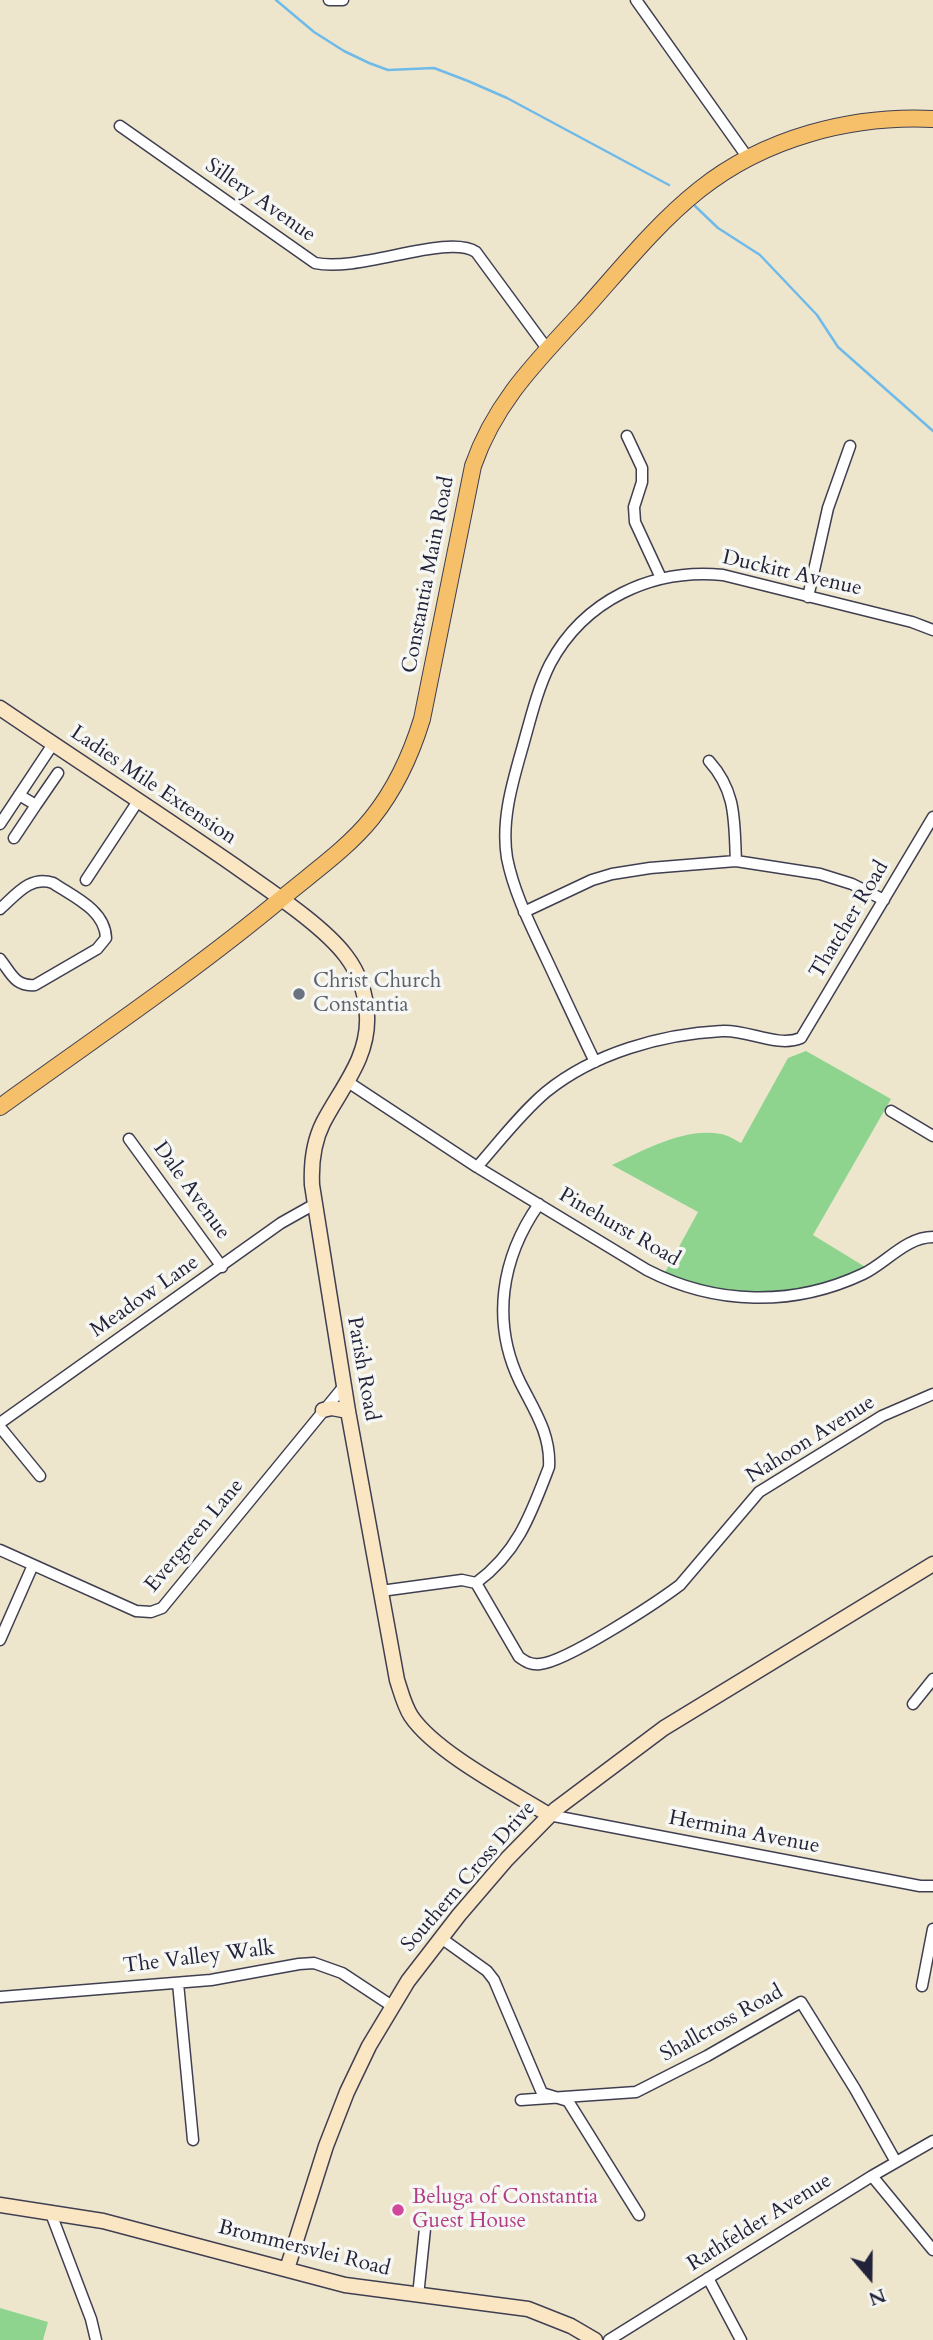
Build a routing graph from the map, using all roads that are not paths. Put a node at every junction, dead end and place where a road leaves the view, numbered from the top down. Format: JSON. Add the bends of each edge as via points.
{"nodes":[{"id":1,"x":329,"y":0,"type":"edge"},
{"id":2,"x":343,"y":0,"type":"edge"},
{"id":3,"x":636,"y":0,"type":"edge"},
{"id":4,"x":933,"y":119,"type":"edge"},
{"id":5,"x":120,"y":126,"type":"dead end"},
{"id":6,"x":748,"y":158,"type":"junction"},
{"id":7,"x":548,"y":350,"type":"junction"},
{"id":8,"x":627,"y":436,"type":"dead end"},
{"id":9,"x":850,"y":446,"type":"dead end"},
{"id":10,"x":660,"y":578,"type":"junction"},
{"id":11,"x":808,"y":597,"type":"junction"},
{"id":12,"x":933,"y":630,"type":"edge"},
{"id":13,"x":0,"y":709,"type":"edge"},
{"id":14,"x":53,"y":744,"type":"junction"},
{"id":15,"x":709,"y":761,"type":"dead end"},
{"id":16,"x":58,"y":772,"type":"dead end"},
{"id":17,"x":19,"y":795,"type":"junction"},
{"id":18,"x":138,"y":801,"type":"junction"},
{"id":19,"x":36,"y":805,"type":"junction"},
{"id":20,"x":933,"y":817,"type":"edge"},
{"id":21,"x":0,"y":824,"type":"edge"},
{"id":22,"x":929,"y":834,"type":"edge"},
{"id":23,"x":14,"y":838,"type":"dead end"},
{"id":24,"x":736,"y":861,"type":"junction"},
{"id":25,"x":86,"y":880,"type":"dead end"},
{"id":26,"x":280,"y":900,"type":"junction"},
{"id":27,"x":884,"y":900,"type":"junction"},
{"id":28,"x":0,"y":909,"type":"edge"},
{"id":29,"x":524,"y":912,"type":"junction"},
{"id":30,"x":0,"y":959,"type":"edge"},
{"id":31,"x":595,"y":1062,"type":"junction"},
{"id":32,"x":348,"y":1083,"type":"junction"},
{"id":33,"x":0,"y":1107,"type":"edge"},
{"id":34,"x":891,"y":1111,"type":"dead end"},
{"id":35,"x":933,"y":1136,"type":"edge"},
{"id":36,"x":129,"y":1139,"type":"dead end"},
{"id":37,"x":477,"y":1167,"type":"junction"},
{"id":38,"x":538,"y":1204,"type":"junction"},
{"id":39,"x":313,"y":1205,"type":"junction"},
{"id":40,"x":933,"y":1237,"type":"edge"},
{"id":41,"x":222,"y":1267,"type":"junction"},
{"id":42,"x":344,"y":1385,"type":"junction"},
{"id":43,"x":933,"y":1395,"type":"edge"},
{"id":44,"x":323,"y":1410,"type":"junction"},
{"id":45,"x":348,"y":1411,"type":"junction"},
{"id":46,"x":0,"y":1425,"type":"edge"},
{"id":47,"x":40,"y":1476,"type":"dead end"},
{"id":48,"x":0,"y":1550,"type":"edge"},
{"id":49,"x":33,"y":1564,"type":"junction"},
{"id":50,"x":933,"y":1564,"type":"edge"},
{"id":51,"x":476,"y":1583,"type":"junction"},
{"id":52,"x":381,"y":1591,"type":"junction"},
{"id":53,"x":0,"y":1640,"type":"edge"},
{"id":54,"x":933,"y":1679,"type":"edge"},
{"id":55,"x":913,"y":1704,"type":"dead end"},
{"id":56,"x":549,"y":1815,"type":"junction"},
{"id":57,"x":933,"y":1886,"type":"edge"},
{"id":58,"x":933,"y":1929,"type":"edge"},
{"id":59,"x":440,"y":1938,"type":"junction"},
{"id":60,"x":178,"y":1983,"type":"junction"},
{"id":61,"x":922,"y":1986,"type":"dead end"},
{"id":62,"x":0,"y":1997,"type":"edge"},
{"id":63,"x":392,"y":2006,"type":"junction"},
{"id":64,"x":555,"y":2097,"type":"junction"},
{"id":65,"x":521,"y":2099,"type":"dead end"},
{"id":66,"x":193,"y":2140,"type":"dead end"},
{"id":67,"x":933,"y":2141,"type":"edge"},
{"id":68,"x":896,"y":2162,"type":"junction"},
{"id":69,"x":872,"y":2175,"type":"junction"},
{"id":70,"x":0,"y":2205,"type":"edge"},
{"id":71,"x":50,"y":2211,"type":"junction"},
{"id":72,"x":639,"y":2215,"type":"dead end"},
{"id":73,"x":426,"y":2219,"type":"dead end"},
{"id":74,"x":933,"y":2250,"type":"edge"},
{"id":75,"x":287,"y":2269,"type":"junction"},
{"id":76,"x":708,"y":2278,"type":"junction"},
{"id":77,"x":418,"y":2296,"type":"junction"},
{"id":78,"x":96,"y":2340,"type":"edge"},
{"id":79,"x":595,"y":2340,"type":"edge"},
{"id":80,"x":609,"y":2340,"type":"edge"},
{"id":81,"x":741,"y":2340,"type":"edge"}],
"edges":[{"from":1,"to":2,"type":"street"},
{"from":3,"to":6,"type":"street"},
{"from":4,"to":6,"type":"main road","name":"Constantia Main Road","via":[[838,127]]},
{"from":5,"to":7,"type":"street","name":"Sillery Avenue","via":[[315,263],[344,266],[449,246],[468,247]]},
{"from":6,"to":7,"type":"main road","name":"Constantia Main Road","via":[[684,202]]},
{"from":7,"to":26,"type":"main road","name":"Constantia Main Road","via":[[495,415],[472,467],[422,719],[409,758],[371,819]]},
{"from":8,"to":10,"type":"street","via":[[642,468],[635,522]]},
{"from":9,"to":11,"type":"street","via":[[828,508]]},
{"from":10,"to":11,"type":"street","name":"Duckitt Avenue","via":[[723,576]]},
{"from":10,"to":29,"type":"street","name":"Duckitt Avenue","via":[[614,596],[592,613],[571,632],[549,667],[507,809],[507,854]]},
{"from":11,"to":12,"type":"street","name":"Duckitt Avenue"},
{"from":13,"to":14,"type":"street","name":"Ladies Mile Extension"},
{"from":14,"to":17,"type":"street"},
{"from":14,"to":18,"type":"street","name":"Ladies Mile Extension"},
{"from":15,"to":24,"type":"street","via":[[730,793]]},
{"from":16,"to":19,"type":"street"},
{"from":17,"to":19,"type":"street"},
{"from":17,"to":21,"type":"street"},
{"from":18,"to":25,"type":"street"},
{"from":18,"to":26,"type":"street","name":"Ladies Mile Extension"},
{"from":19,"to":23,"type":"street"},
{"from":20,"to":22,"type":"street","name":"Thatcher Road"},
{"from":22,"to":27,"type":"street","name":"Thatcher Road"},
{"from":24,"to":27,"type":"street","via":[[820,874]]},
{"from":24,"to":29,"type":"street","via":[[612,874]]},
{"from":26,"to":32,"type":"street","name":"Parish Road","via":[[336,944],[360,983],[366,1032]]},
{"from":26,"to":33,"type":"main road","name":"Constantia Main Road"},
{"from":27,"to":31,"type":"street","name":"Thatcher Road","via":[[798,1040],[730,1030],[696,1032]]},
{"from":28,"to":30,"type":"street","via":[[26,886],[46,881],[94,911],[102,920],[106,938],[97,949],[35,985],[15,980]]},
{"from":29,"to":31,"type":"street","name":"Duckitt Avenue"},
{"from":31,"to":37,"type":"street","via":[[544,1094]]},
{"from":32,"to":37,"type":"street","name":"Pinehurst Road"},
{"from":32,"to":39,"type":"street","name":"Parish Road","via":[[316,1140],[311,1170]]},
{"from":34,"to":35,"type":"street"},
{"from":36,"to":41,"type":"street","name":"Dale Avenue"},
{"from":37,"to":38,"type":"street","name":"Pinehurst Road"},
{"from":38,"to":40,"type":"street","name":"Pinehurst Road","via":[[664,1279],[712,1294],[758,1299],[798,1295],[837,1283],[863,1273],[915,1241]]},
{"from":38,"to":51,"type":"street","via":[[509,1263],[503,1322],[517,1375],[544,1430],[549,1466],[513,1548]]},
{"from":39,"to":41,"type":"street","name":"Meadow Lane"},
{"from":39,"to":42,"type":"street","name":"Parish Road"},
{"from":41,"to":46,"type":"street","name":"Meadow Lane"},
{"from":42,"to":44,"type":"street","name":"Evergreen Lane"},
{"from":42,"to":45,"type":"street","name":"Parish Road"},
{"from":43,"to":51,"type":"street","name":"Nahoon Avenue","via":[[882,1416],[776,1480],[749,1502],[680,1586],[568,1655],[540,1664],[519,1657]]},
{"from":44,"to":45,"type":"street"},
{"from":44,"to":49,"type":"street","name":"Evergreen Lane","via":[[162,1608],[136,1611]]},
{"from":45,"to":52,"type":"street","name":"Parish Road"},
{"from":46,"to":47,"type":"street"},
{"from":48,"to":49,"type":"street","name":"Evergreen Lane"},
{"from":49,"to":53,"type":"street"},
{"from":50,"to":56,"type":"street","name":"Southern Cross Drive","via":[[664,1728]]},
{"from":51,"to":52,"type":"street","via":[[462,1580]]},
{"from":52,"to":56,"type":"street","name":"Parish Road","via":[[397,1680],[410,1715],[441,1746]]},
{"from":54,"to":55,"type":"street"},
{"from":56,"to":57,"type":"street","name":"Hermina Avenue"},
{"from":56,"to":59,"type":"street","name":"Southern Cross Drive"},
{"from":58,"to":61,"type":"street"},
{"from":59,"to":63,"type":"street","name":"Southern Cross Drive"},
{"from":59,"to":64,"type":"street","via":[[494,1980],[542,2093]]},
{"from":60,"to":62,"type":"street","name":"The Valley Walk"},
{"from":60,"to":63,"type":"street","name":"The Valley Walk","via":[[314,1963],[342,1973]]},
{"from":60,"to":66,"type":"street"},
{"from":63,"to":75,"type":"street","name":"Southern Cross Drive","via":[[347,2092]]},
{"from":64,"to":65,"type":"street","name":"Shallcross Road"},
{"from":64,"to":68,"type":"street","name":"Shallcross Road","via":[[636,2092],[801,2002]]},
{"from":64,"to":72,"type":"street","via":[[568,2101]]},
{"from":67,"to":68,"type":"street","name":"Rathfelder Avenue"},
{"from":68,"to":69,"type":"street","name":"Rathfelder Avenue"},
{"from":69,"to":74,"type":"street"},
{"from":69,"to":76,"type":"street","name":"Rathfelder Avenue"},
{"from":70,"to":71,"type":"street","name":"Brommersvlei Road"},
{"from":71,"to":75,"type":"street","name":"Brommersvlei Road"},
{"from":71,"to":78,"type":"street"},
{"from":73,"to":77,"type":"street"},
{"from":75,"to":77,"type":"street","name":"Brommersvlei Road","via":[[345,2285]]},
{"from":76,"to":80,"type":"street","name":"Rathfelder Avenue"},
{"from":76,"to":81,"type":"street"},
{"from":77,"to":79,"type":"street","name":"Brommersvlei Road","via":[[528,2309]]}]}
